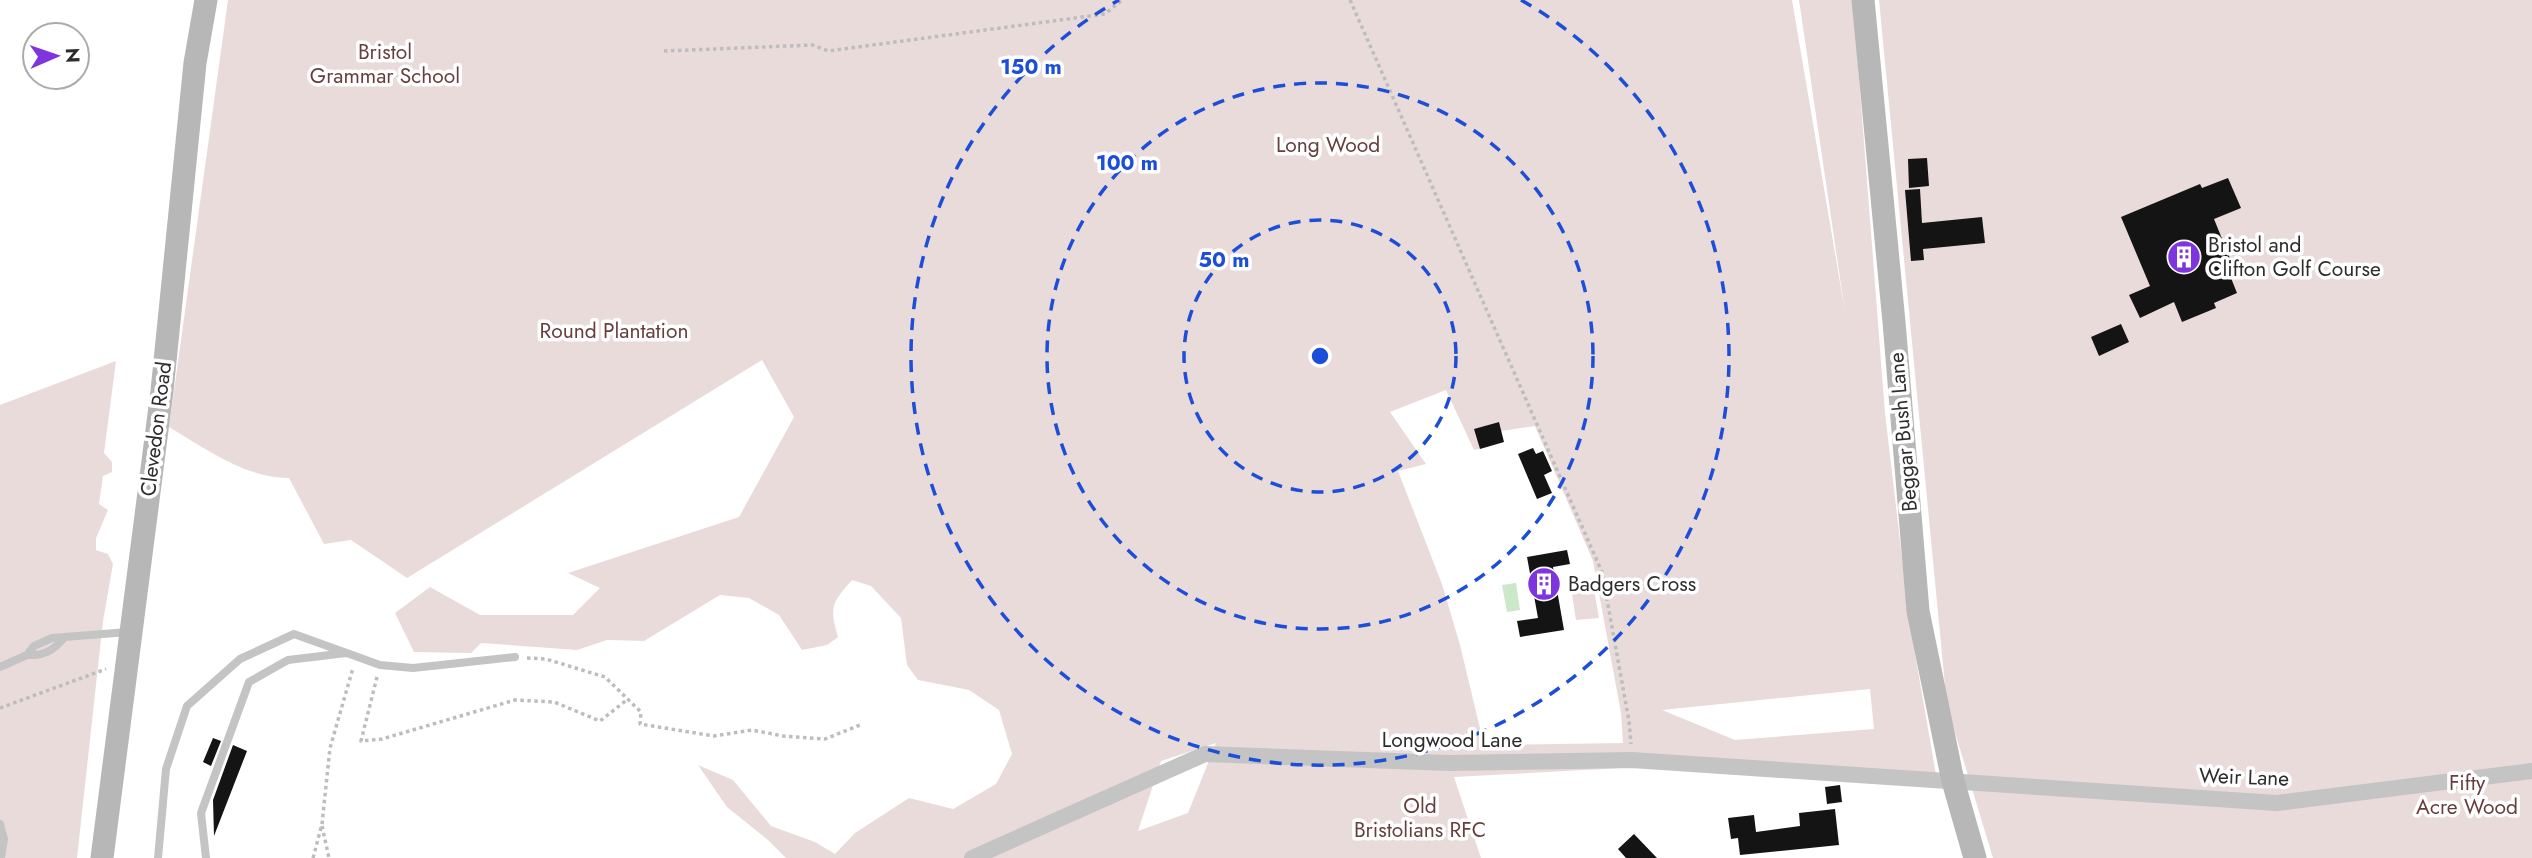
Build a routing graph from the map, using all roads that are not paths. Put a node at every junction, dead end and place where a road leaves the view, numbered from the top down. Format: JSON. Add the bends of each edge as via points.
{"nodes":[{"id":1,"x":206,"y":0,"type":"edge"},
{"id":2,"x":1863,"y":0,"type":"edge"},
{"id":3,"x":131,"y":632,"type":"junction"},
{"id":4,"x":353,"y":655,"type":"junction"},
{"id":5,"x":515,"y":657,"type":"road end"},
{"id":6,"x":0,"y":667,"type":"edge"},
{"id":7,"x":2532,"y":771,"type":"edge"},
{"id":8,"x":1953,"y":781,"type":"junction"},
{"id":9,"x":0,"y":824,"type":"edge"},
{"id":10,"x":1,"y":858,"type":"edge"},
{"id":11,"x":102,"y":858,"type":"edge"},
{"id":12,"x":158,"y":858,"type":"edge"},
{"id":13,"x":206,"y":858,"type":"edge"},
{"id":14,"x":972,"y":858,"type":"edge"},
{"id":15,"x":1975,"y":858,"type":"edge"}],
"edges":[{"from":1,"to":3,"type":"main road","name":"Clevedon Road"},
{"from":2,"to":8,"type":"main road","name":"Beggar Bush Lane","via":[[1918,611]]},
{"from":3,"to":6,"type":"lane","via":[[52,638],[34,646],[27,656]]},
{"from":3,"to":11,"type":"main road","name":"Clevedon Road"},
{"from":4,"to":5,"type":"lane","via":[[380,665],[413,668]]},
{"from":4,"to":12,"type":"lane","via":[[294,634],[240,659],[187,706],[166,769]]},
{"from":4,"to":13,"type":"lane","via":[[288,660],[249,682],[201,813]]},
{"from":7,"to":8,"type":"street","name":"Weir Lane","via":[[2277,803]]},
{"from":8,"to":14,"type":"street","name":"Longwood Lane","via":[[1632,760],[1450,763],[1205,754]]},
{"from":8,"to":15,"type":"main road","name":"Beggar Bush Lane"},
{"from":9,"to":10,"type":"lane","via":[[4,839]]}]}
